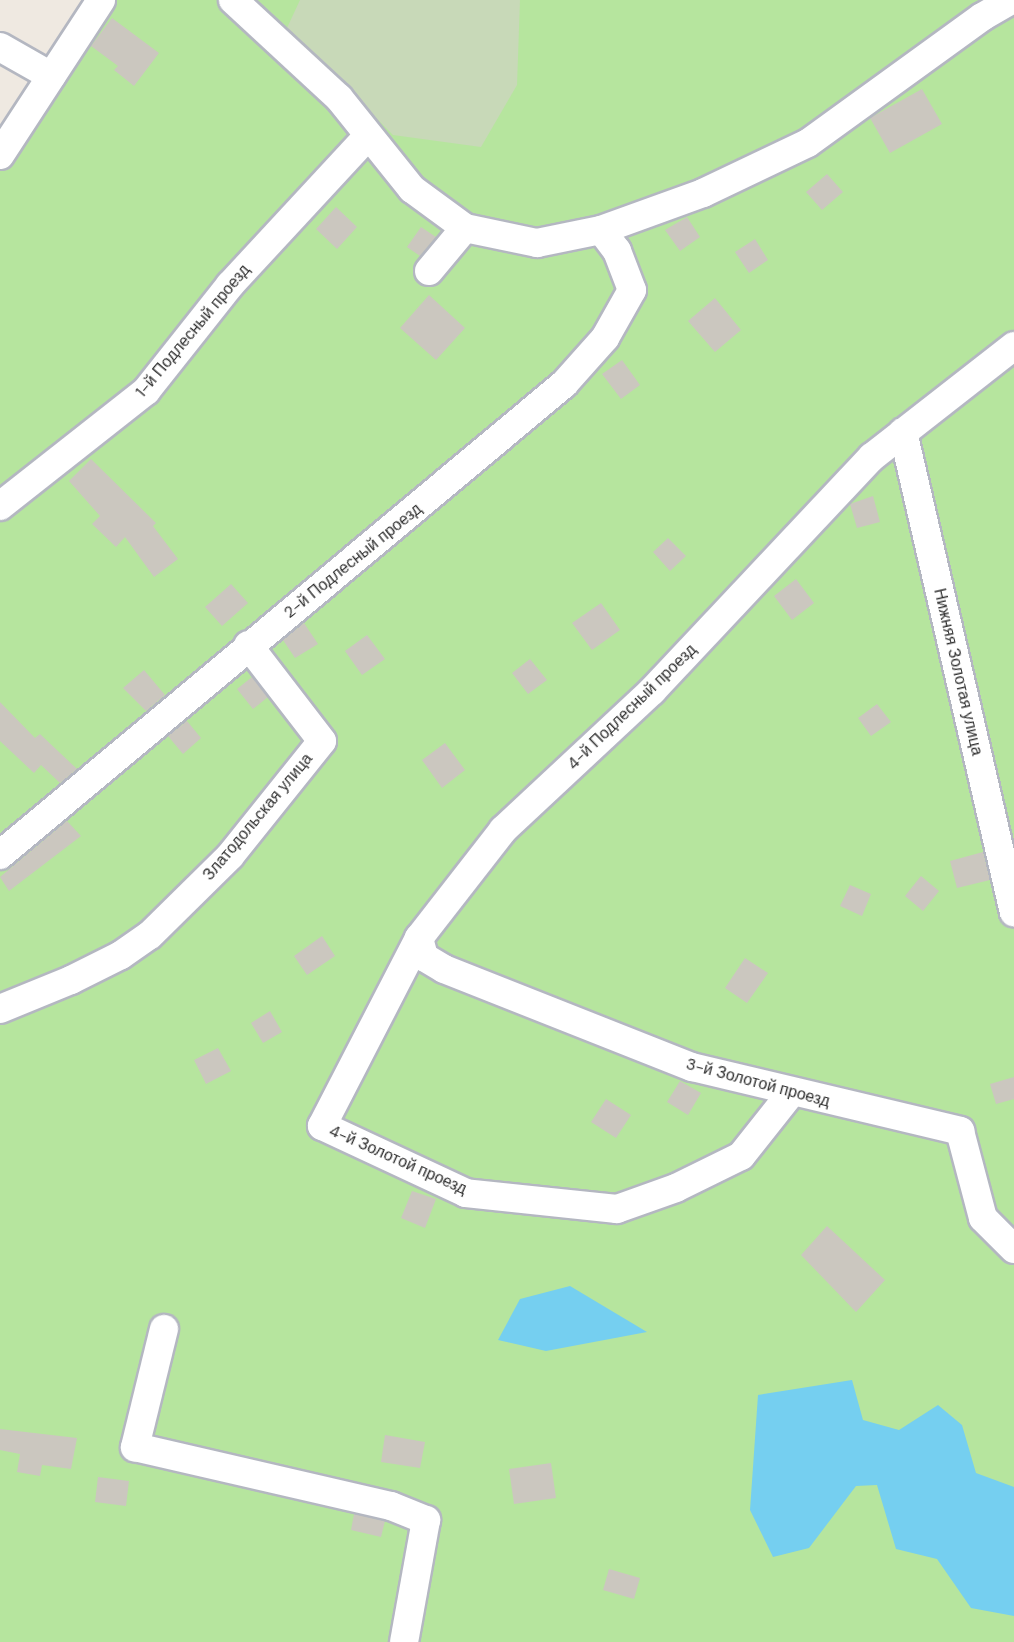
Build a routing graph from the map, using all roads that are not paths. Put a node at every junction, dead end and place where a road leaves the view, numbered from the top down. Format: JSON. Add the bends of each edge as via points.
{"nodes":[{"id":1,"x":100,"y":0,"type":"edge"},
{"id":2,"x":233,"y":0,"type":"edge"},
{"id":3,"x":1012,"y":0,"type":"edge"},
{"id":4,"x":0,"y":47,"type":"edge"},
{"id":5,"x":51,"y":76,"type":"junction"},
{"id":6,"x":368,"y":136,"type":"junction"},
{"id":7,"x":0,"y":155,"type":"edge"},
{"id":8,"x":465,"y":228,"type":"junction"},
{"id":9,"x":601,"y":231,"type":"junction"},
{"id":10,"x":429,"y":271,"type":"dead end"},
{"id":11,"x":1013,"y":350,"type":"edge"},
{"id":12,"x":903,"y":432,"type":"junction"},
{"id":13,"x":0,"y":506,"type":"edge"},
{"id":14,"x":248,"y":645,"type":"junction"},
{"id":15,"x":0,"y":855,"type":"edge"},
{"id":16,"x":1014,"y":912,"type":"edge"},
{"id":17,"x":419,"y":938,"type":"junction"},
{"id":18,"x":0,"y":1009,"type":"edge"},
{"id":19,"x":791,"y":1093,"type":"junction"},
{"id":20,"x":322,"y":1126,"type":"joint"},
{"id":21,"x":1014,"y":1249,"type":"edge"},
{"id":22,"x":164,"y":1329,"type":"dead end"},
{"id":23,"x":404,"y":1642,"type":"edge"}],
"edges":[{"from":1,"to":5,"type":"street"},
{"from":2,"to":6,"type":"street","via":[[339,98]]},
{"from":3,"to":9,"type":"street","via":[[982,17],[808,142],[703,193]]},
{"from":4,"to":5,"type":"street"},
{"from":5,"to":7,"type":"street"},
{"from":6,"to":8,"type":"street","via":[[412,189]]},
{"from":6,"to":13,"type":"street","name":"1-й Подлесный проезд","via":[[230,285],[146,391]]},
{"from":8,"to":9,"type":"street","via":[[537,243]]},
{"from":8,"to":10,"type":"street"},
{"from":9,"to":14,"type":"street","name":"2-й Подлесный проезд","via":[[617,250],[632,290],[605,338],[555,391],[408,518]]},
{"from":11,"to":12,"type":"street","name":"4-й Подлесный проезд"},
{"from":12,"to":16,"type":"street","name":"Нижняя Золотая улица"},
{"from":12,"to":17,"type":"street","name":"4-й Подлесный проезд","via":[[872,457],[652,691],[503,830]]},
{"from":14,"to":15,"type":"street","name":"2-й Подлесный проезд"},
{"from":14,"to":18,"type":"street","name":"Златодольская улица","via":[[322,741],[230,856],[150,935],[121,956]]},
{"from":17,"to":19,"type":"street","name":"3-й Золотой проезд","via":[[424,957],[444,969],[692,1067]]},
{"from":17,"to":20,"type":"street","name":"4-й Подлесный проезд"},
{"from":19,"to":20,"type":"street","name":"4-й Золотой проезд","via":[[741,1156],[676,1188],[617,1209],[466,1193]]},
{"from":19,"to":21,"type":"street","name":"3-й Золотой проезд","via":[[960,1131],[983,1218]]},
{"from":22,"to":23,"type":"street","via":[[135,1447],[391,1506],[426,1520]]}]}
